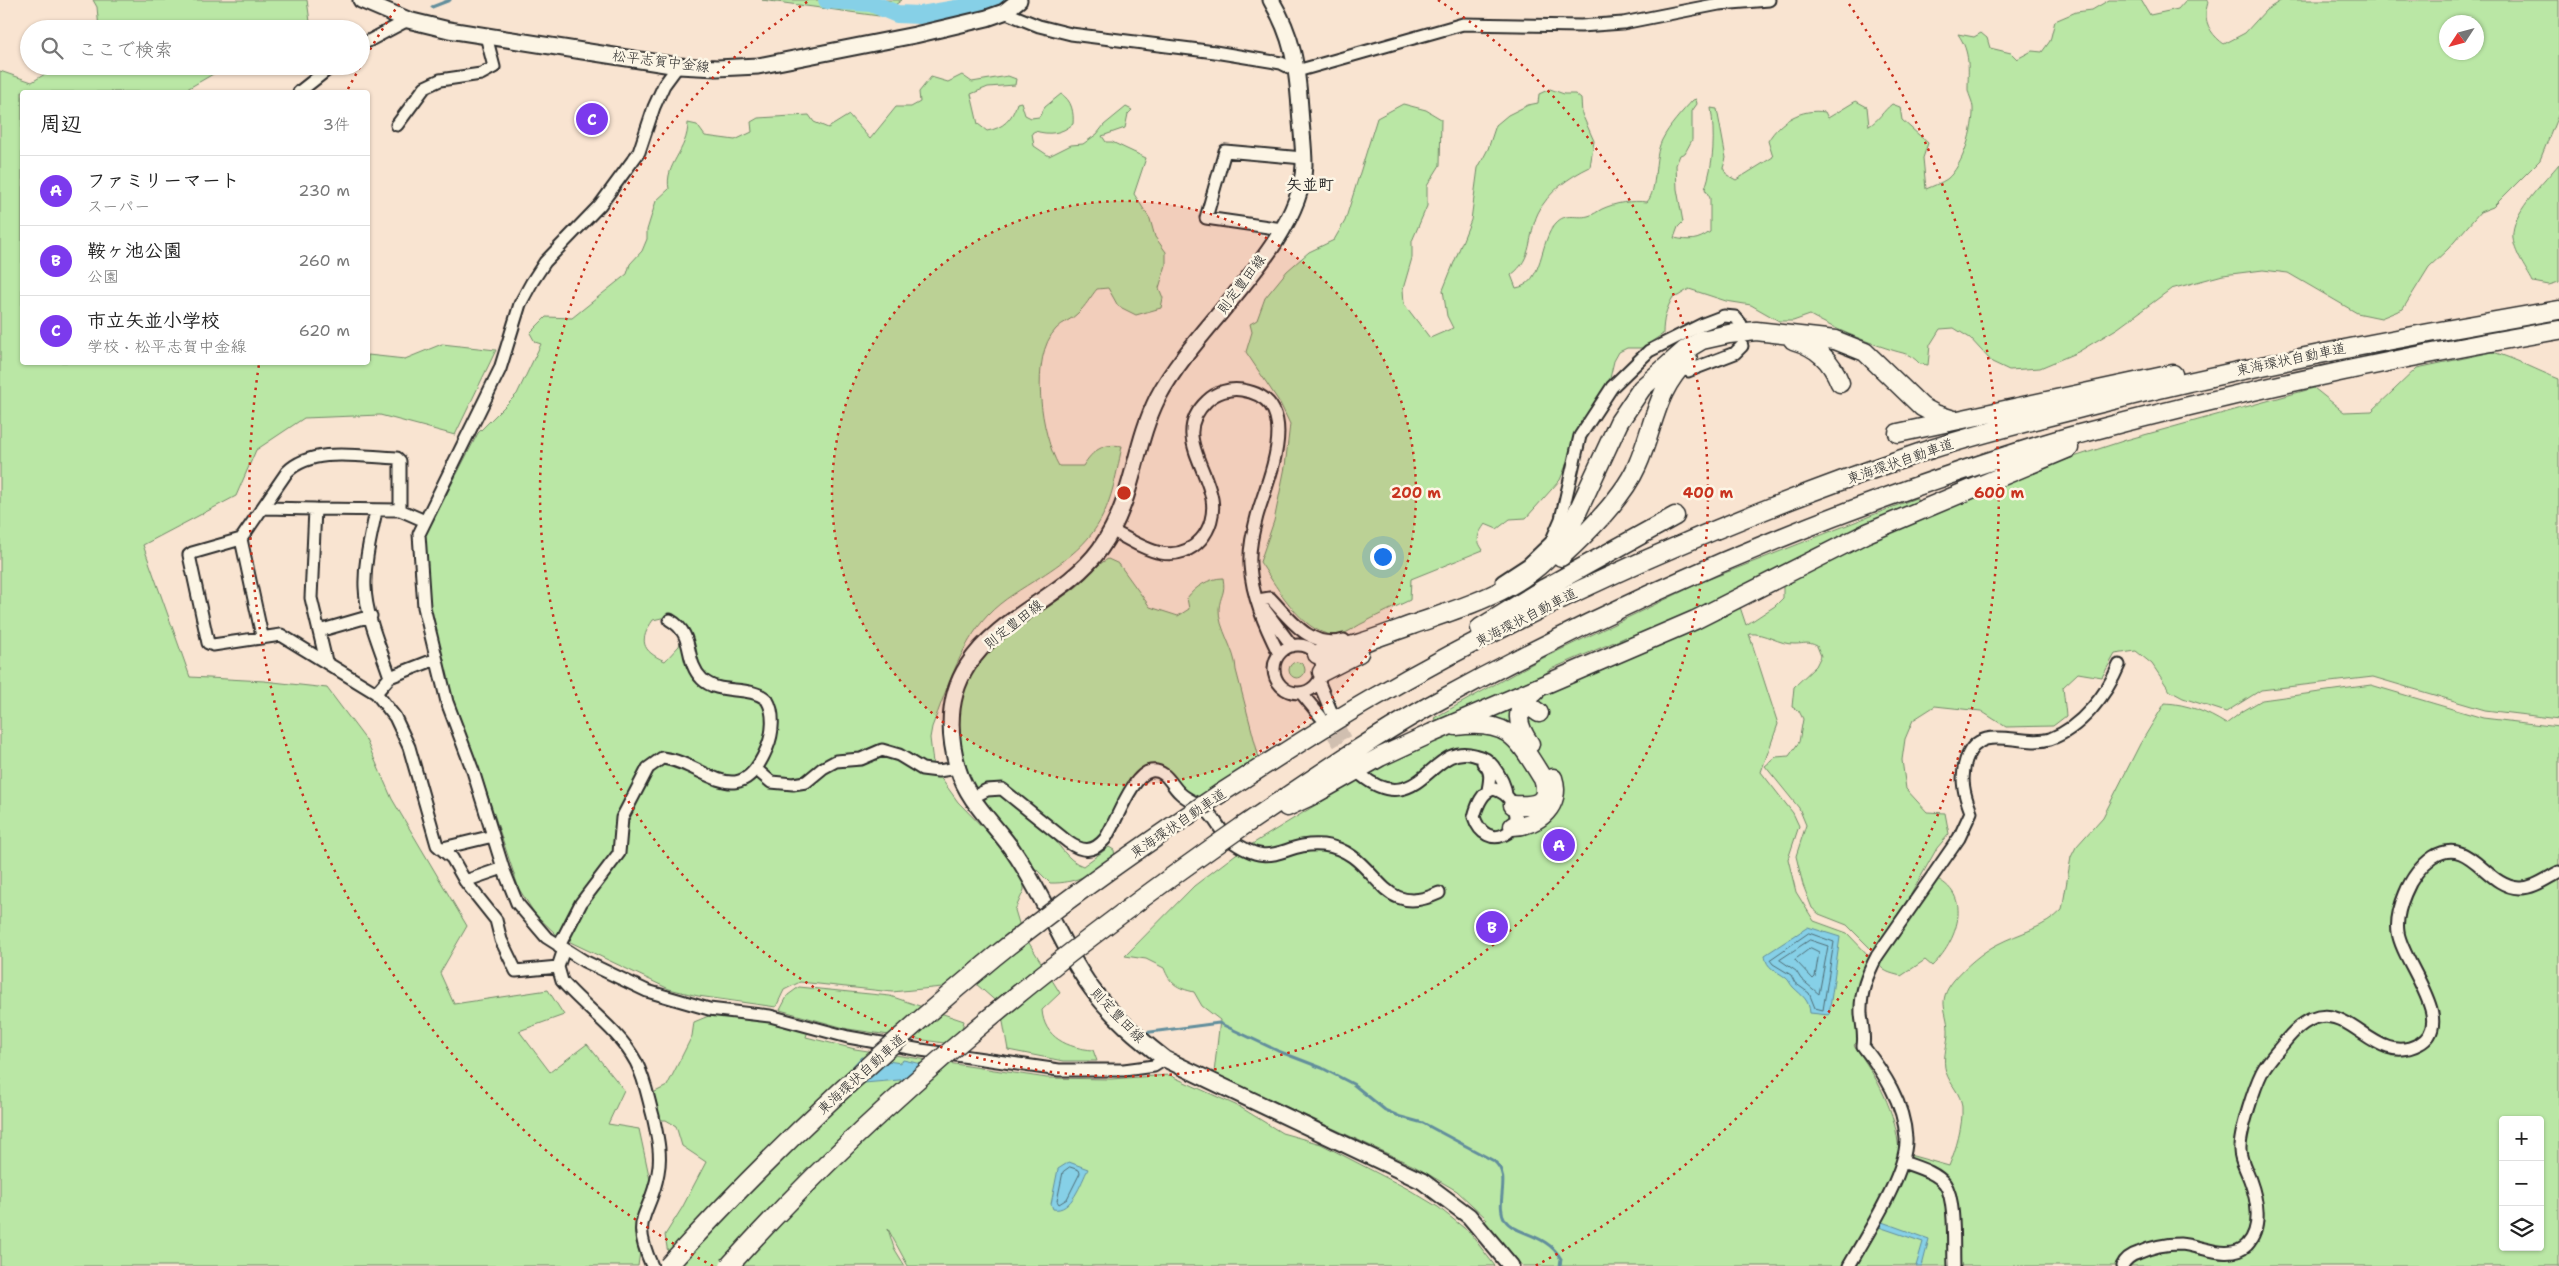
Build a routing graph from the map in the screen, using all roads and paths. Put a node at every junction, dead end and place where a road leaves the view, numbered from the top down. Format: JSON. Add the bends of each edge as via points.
{"nodes":[{"id":1,"x":361,"y":0,"type":"edge"},
{"id":2,"x":1271,"y":0,"type":"edge"},
{"id":3,"x":1770,"y":0,"type":"edge"},
{"id":4,"x":1718,"y":2,"type":"edge"},
{"id":5,"x":1012,"y":4,"type":"edge"},
{"id":6,"x":408,"y":20,"type":"junction"},
{"id":7,"x":486,"y":36,"type":"junction"},
{"id":8,"x":370,"y":40,"type":"edge"},
{"id":9,"x":678,"y":66,"type":"junction"},
{"id":10,"x":1297,"y":71,"type":"junction"},
{"id":11,"x":321,"y":75,"type":"edge"},
{"id":12,"x":302,"y":90,"type":"edge"},
{"id":13,"x":397,"y":125,"type":"dead end"},
{"id":14,"x":1303,"y":158,"type":"junction"},
{"id":15,"x":1282,"y":229,"type":"junction"},
{"id":16,"x":2559,"y":310,"type":"edge"},
{"id":17,"x":1741,"y":324,"type":"dead end"},
{"id":18,"x":2559,"y":330,"type":"edge"},
{"id":19,"x":1742,"y":346,"type":"dead end"},
{"id":20,"x":2315,"y":353,"type":"junction"},
{"id":21,"x":1688,"y":371,"type":"dead end"},
{"id":22,"x":1840,"y":383,"type":"dead end"},
{"id":23,"x":2189,"y":408,"type":"junction"},
{"id":24,"x":1954,"y":420,"type":"junction"},
{"id":25,"x":1898,"y":433,"type":"dead end"},
{"id":26,"x":264,"y":508,"type":"junction"},
{"id":27,"x":315,"y":509,"type":"junction"},
{"id":28,"x":400,"y":510,"type":"junction"},
{"id":29,"x":376,"y":511,"type":"junction"},
{"id":30,"x":1675,"y":516,"type":"dead end"},
{"id":31,"x":425,"y":520,"type":"junction"},
{"id":32,"x":1113,"y":531,"type":"junction"},
{"id":33,"x":241,"y":539,"type":"junction"},
{"id":34,"x":1258,"y":600,"type":"junction"},
{"id":35,"x":371,"y":616,"type":"junction"},
{"id":36,"x":670,"y":620,"type":"dead end"},
{"id":37,"x":320,"y":631,"type":"junction"},
{"id":38,"x":262,"y":636,"type":"junction"},
{"id":39,"x":1292,"y":646,"type":"junction"},
{"id":40,"x":1279,"y":654,"type":"junction"},
{"id":41,"x":1317,"y":654,"type":"junction"},
{"id":42,"x":436,"y":659,"type":"junction"},
{"id":43,"x":326,"y":661,"type":"junction"},
{"id":44,"x":2119,"y":665,"type":"dead end"},
{"id":45,"x":390,"y":677,"type":"junction"},
{"id":46,"x":1321,"y":677,"type":"junction"},
{"id":47,"x":1544,"y":686,"type":"junction"},
{"id":48,"x":376,"y":693,"type":"junction"},
{"id":49,"x":1302,"y":694,"type":"junction"},
{"id":50,"x":1368,"y":701,"type":"junction"},
{"id":51,"x":1539,"y":713,"type":"dead end"},
{"id":52,"x":1519,"y":715,"type":"junction"},
{"id":53,"x":1432,"y":733,"type":"junction"},
{"id":54,"x":1478,"y":756,"type":"junction"},
{"id":55,"x":958,"y":768,"type":"junction"},
{"id":56,"x":757,"y":770,"type":"junction"},
{"id":57,"x":1363,"y":774,"type":"dead end"},
{"id":58,"x":1488,"y":790,"type":"junction"},
{"id":59,"x":971,"y":798,"type":"junction"},
{"id":60,"x":1509,"y":799,"type":"junction"},
{"id":61,"x":1243,"y":826,"type":"junction"},
{"id":62,"x":1513,"y":826,"type":"junction"},
{"id":63,"x":493,"y":836,"type":"junction"},
{"id":64,"x":443,"y":848,"type":"junction"},
{"id":65,"x":503,"y":868,"type":"junction"},
{"id":66,"x":2559,"y":872,"type":"edge"},
{"id":67,"x":465,"y":881,"type":"junction"},
{"id":68,"x":1439,"y":893,"type":"dead end"},
{"id":69,"x":561,"y":947,"type":"junction"},
{"id":70,"x":558,"y":967,"type":"junction"},
{"id":71,"x":1165,"y":1059,"type":"junction"},
{"id":72,"x":1903,"y":1162,"type":"junction"},
{"id":73,"x":652,"y":1266,"type":"edge"},
{"id":74,"x":668,"y":1266,"type":"edge"},
{"id":75,"x":730,"y":1266,"type":"edge"},
{"id":76,"x":1511,"y":1266,"type":"edge"},
{"id":77,"x":1849,"y":1266,"type":"edge"},
{"id":78,"x":1954,"y":1266,"type":"edge"},
{"id":79,"x":2122,"y":1266,"type":"edge"}],
"edges":[{"from":1,"to":6,"type":"main road","name":"松平志賀中金線"},
{"from":2,"to":10,"type":"main road","name":"則定豊田線","via":[[1292,42]]},
{"from":3,"to":4,"type":"street"},
{"from":4,"to":10,"type":"street","via":[[1623,23],[1581,26],[1463,24]]},
{"from":5,"to":9,"type":"main road","name":"松平志賀中金線","via":[[987,18],[758,66]]},
{"from":5,"to":10,"type":"street","via":[[1039,26],[1070,34],[1216,52],[1281,63]]},
{"from":6,"to":7,"type":"main road","name":"松平志賀中金線"},
{"from":6,"to":8,"type":"street"},
{"from":7,"to":9,"type":"main road","name":"松平志賀中金線"},
{"from":7,"to":13,"type":"street","via":[[494,67],[482,74],[440,80],[425,87]]},
{"from":9,"to":31,"type":"street","via":[[654,107],[639,152],[600,206],[545,262],[532,282],[520,304],[500,369]]},
{"from":10,"to":14,"type":"main road","name":"則定豊田線"},
{"from":11,"to":12,"type":"street"},
{"from":14,"to":15,"type":"main road","name":"則定豊田線","via":[[1298,191]]},
{"from":14,"to":15,"type":"street","via":[[1225,151],[1206,218]]},
{"from":15,"to":32,"type":"main road","name":"則定豊田線","via":[[1171,375],[1159,396],[1147,420],[1127,499]]},
{"from":16,"to":20,"type":"highway","name":"東海環状自動車道"},
{"from":17,"to":34,"type":"street","via":[[1735,317],[1724,316],[1702,324],[1649,351],[1612,387],[1580,436],[1561,519],[1551,542],[1528,564],[1479,594],[1335,642],[1313,638],[1285,616],[1270,598]]},
{"from":18,"to":23,"type":"highway","name":"東海環状自動車道","via":[[2319,376]]},
{"from":19,"to":21,"type":"street","via":[[1735,353]]},
{"from":20,"to":24,"type":"highway","via":[[2146,378]]},
{"from":20,"to":50,"type":"highway","name":"東海環状自動車道","via":[[2182,382],[2015,425],[1922,452],[1839,482],[1597,582]]},
{"from":22,"to":46,"type":"highway","via":[[1826,358],[1795,340],[1755,337],[1730,339],[1705,347],[1682,365],[1664,390],[1638,464],[1625,487],[1549,569],[1519,591],[1485,608],[1361,652]]},
{"from":23,"to":47,"type":"highway","via":[[2063,450],[1866,533],[1695,620]]},
{"from":23,"to":61,"type":"highway","name":"東海環状自動車道","via":[[2070,437],[1967,469],[1844,512],[1738,555],[1551,642],[1426,708]]},
{"from":24,"to":25,"type":"highway"},
{"from":24,"to":41,"type":"highway","via":[[1922,407],[1865,352],[1835,340],[1782,332],[1756,332],[1702,340],[1685,350],[1642,388],[1618,422],[1562,544],[1532,572],[1485,599],[1361,643]]},
{"from":26,"to":27,"type":"street"},
{"from":26,"to":28,"type":"street","via":[[291,467],[316,456],[397,458],[400,461]]},
{"from":26,"to":33,"type":"street"},
{"from":27,"to":29,"type":"street"},
{"from":27,"to":37,"type":"street","via":[[311,598]]},
{"from":28,"to":29,"type":"street"},
{"from":28,"to":31,"type":"street"},
{"from":29,"to":35,"type":"street","via":[[365,568]]},
{"from":30,"to":50,"type":"highway","via":[[1545,588]]},
{"from":31,"to":42,"type":"street","via":[[418,537],[424,607]]},
{"from":32,"to":34,"type":"street","via":[[1161,553],[1186,550],[1198,543],[1206,534],[1213,512],[1208,484],[1192,441],[1195,416],[1209,399],[1221,392],[1238,390],[1260,396],[1276,418],[1279,443],[1252,534],[1250,565]]},
{"from":32,"to":55,"type":"main road","name":"則定豊田線","via":[[1096,555],[1076,574],[996,634],[968,664],[959,682],[951,715]]},
{"from":33,"to":38,"type":"street"},
{"from":33,"to":38,"type":"street","via":[[192,552],[188,559],[208,643],[213,645]]},
{"from":34,"to":39,"type":"street"},
{"from":34,"to":40,"type":"street","via":[[1259,612]]},
{"from":35,"to":37,"type":"street"},
{"from":35,"to":45,"type":"street"},
{"from":36,"to":56,"type":"street","via":[[684,632],[695,669],[709,684],[761,695],[769,704],[772,735]]},
{"from":37,"to":43,"type":"street"},
{"from":38,"to":43,"type":"street","via":[[286,637]]},
{"from":39,"to":40,"type":"street"},
{"from":39,"to":41,"type":"street","via":[[1306,646]]},
{"from":40,"to":49,"type":"street","via":[[1274,668],[1277,682],[1288,692]]},
{"from":41,"to":46,"type":"street"},
{"from":42,"to":45,"type":"street"},
{"from":42,"to":63,"type":"street","via":[[447,702]]},
{"from":43,"to":48,"type":"street"},
{"from":44,"to":72,"type":"street","via":[[2111,685],[2097,702],[2060,735],[2038,740],[1991,737],[1980,740],[1969,753],[1962,781],[1971,812],[1959,838],[1913,901],[1870,971],[1861,1001],[1863,1046],[1894,1091],[1906,1139]]},
{"from":45,"to":48,"type":"street"},
{"from":46,"to":49,"type":"street","via":[[1309,692]]},
{"from":46,"to":49,"type":"street","via":[[1326,714]]},
{"from":47,"to":52,"type":"highway","via":[[1525,702]]},
{"from":47,"to":53,"type":"highway"},
{"from":48,"to":64,"type":"street","via":[[402,729],[437,845]]},
{"from":50,"to":74,"type":"highway","name":"東海環状自動車道","bridge":true,"via":[[1221,793],[1092,884],[980,969],[807,1123]]},
{"from":51,"to":52,"type":"highway","via":[[1526,708]]},
{"from":52,"to":62,"type":"highway","via":[[1521,732],[1553,778],[1556,795],[1550,809],[1530,821]]},
{"from":53,"to":60,"type":"highway","via":[[1470,725],[1501,729],[1514,736],[1546,787],[1543,798],[1528,807]]},
{"from":53,"to":61,"type":"highway","via":[[1313,795]]},
{"from":54,"to":57,"type":"street","via":[[1457,753],[1405,788],[1375,786]]},
{"from":54,"to":58,"type":"street","via":[[1489,770]]},
{"from":54,"to":60,"type":"street","via":[[1488,759]]},
{"from":55,"to":56,"type":"street","via":[[922,769],[899,755],[882,750],[860,759],[836,761],[806,782],[771,782]]},
{"from":55,"to":59,"type":"main road","name":"則定豊田線"},
{"from":56,"to":69,"type":"street","via":[[750,777],[732,781],[713,778],[671,758],[655,761],[648,768],[622,818],[619,853],[581,903]]},
{"from":58,"to":60,"type":"street"},
{"from":58,"to":62,"type":"street","via":[[1474,817],[1480,830],[1498,837]]},
{"from":59,"to":68,"type":"street","via":[[987,790],[1002,789],[1068,842],[1087,851],[1105,839],[1135,783],[1153,771],[1166,777],[1178,792],[1208,812],[1229,838],[1253,852],[1272,856],[1294,848],[1323,845],[1355,858],[1372,872],[1386,891],[1400,899],[1417,901]]},
{"from":59,"to":71,"type":"main road","name":"則定豊田線","via":[[1014,852],[1091,988],[1118,1018]]},
{"from":60,"to":62,"type":"street","via":[[1516,816]]},
{"from":61,"to":75,"type":"highway","name":"東海環状自動車道","bridge":true,"via":[[1092,934],[951,1049],[817,1174]]},
{"from":63,"to":64,"type":"street"},
{"from":63,"to":65,"type":"street"},
{"from":64,"to":67,"type":"street"},
{"from":65,"to":67,"type":"street"},
{"from":65,"to":69,"type":"street","via":[[518,903],[546,936]]},
{"from":66,"to":79,"type":"street","via":[[2532,886],[2508,886],[2495,880],[2466,854],[2456,851],[2443,852],[2418,870],[2409,884],[2397,921],[2403,951],[2432,1008],[2434,1020],[2427,1040],[2417,1046],[2392,1048],[2376,1043],[2338,1018],[2322,1016],[2303,1022],[2262,1071],[2243,1129],[2239,1148],[2258,1215],[2252,1238],[2238,1252],[2229,1253],[2181,1244],[2148,1248],[2134,1254]]},
{"from":67,"to":70,"type":"street","via":[[496,920],[501,940],[516,970]]},
{"from":69,"to":70,"type":"street"},
{"from":69,"to":71,"type":"street","via":[[608,974],[673,999],[709,1008],[770,1016],[848,1037],[1059,1070],[1124,1070],[1154,1066]]},
{"from":70,"to":73,"type":"street","via":[[562,980],[623,1043],[642,1074],[660,1154],[656,1184],[640,1226],[641,1239]]},
{"from":71,"to":76,"type":"main road","name":"則定豊田線","via":[[1422,1181],[1469,1216]]},
{"from":72,"to":77,"type":"street"},
{"from":72,"to":78,"type":"street","via":[[1935,1176],[1945,1185],[1951,1202]]}]}
